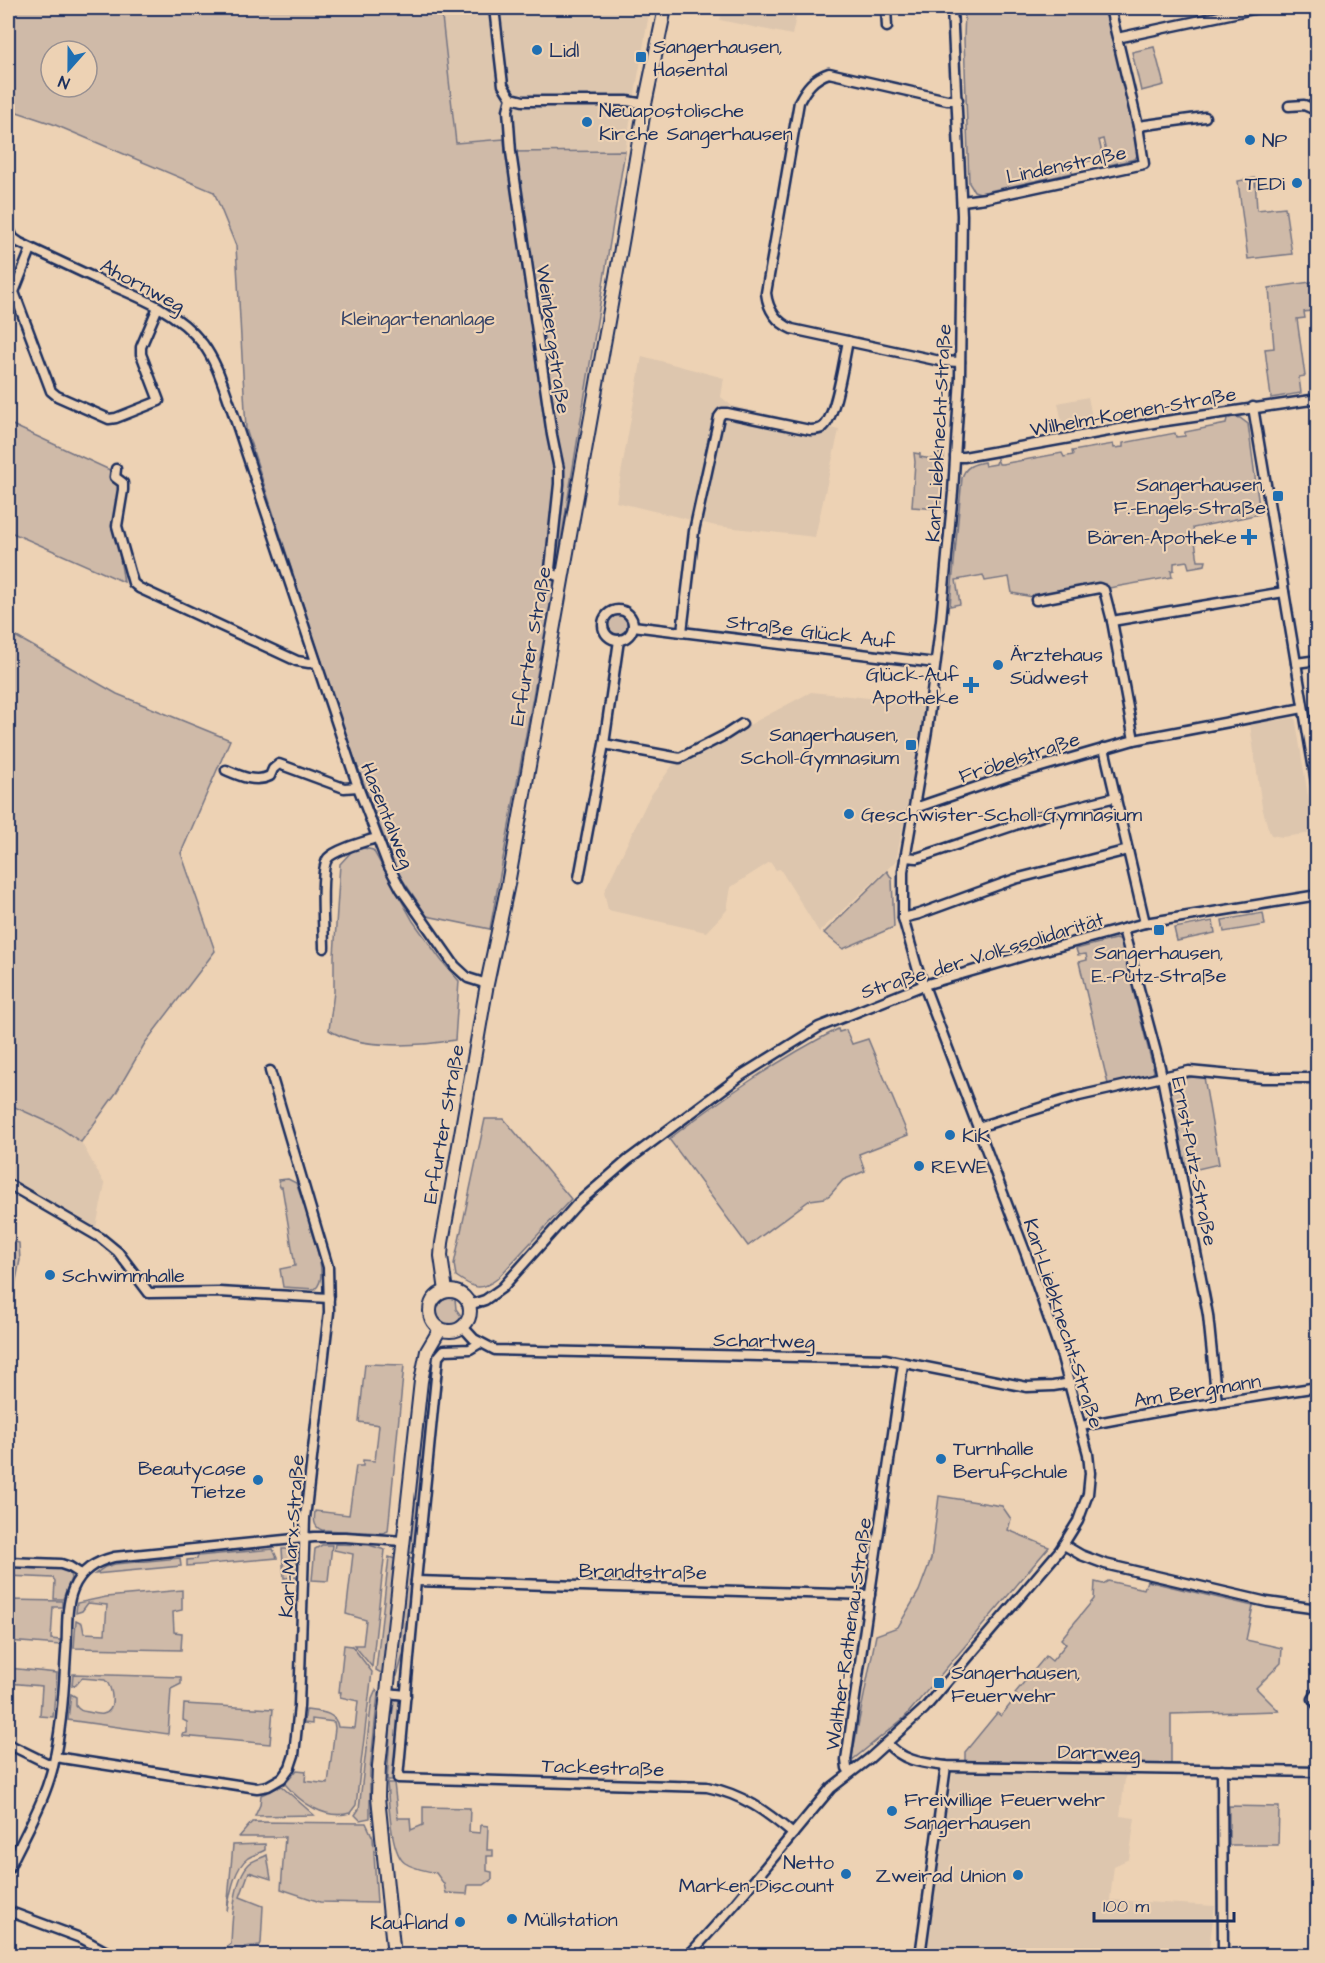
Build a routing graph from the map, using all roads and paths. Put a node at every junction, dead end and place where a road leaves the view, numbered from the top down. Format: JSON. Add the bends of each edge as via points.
{"nodes":[{"id":1,"x":494,"y":8,"type":"edge"},
{"id":2,"x":665,"y":8,"type":"edge"},
{"id":3,"x":886,"y":8,"type":"edge"},
{"id":4,"x":952,"y":8,"type":"edge"},
{"id":5,"x":1110,"y":8,"type":"edge"},
{"id":6,"x":1258,"y":8,"type":"edge"},
{"id":7,"x":887,"y":27,"type":"dead end"},
{"id":8,"x":1117,"y":38,"type":"junction"},
{"id":9,"x":511,"y":98,"type":"junction"},
{"id":10,"x":958,"y":100,"type":"junction"},
{"id":11,"x":645,"y":104,"type":"junction"},
{"id":12,"x":1289,"y":106,"type":"dead end"},
{"id":13,"x":1317,"y":111,"type":"edge"},
{"id":14,"x":1205,"y":117,"type":"dead end"},
{"id":15,"x":1138,"y":126,"type":"junction"},
{"id":16,"x":962,"y":201,"type":"junction"},
{"id":17,"x":8,"y":227,"type":"edge"},
{"id":18,"x":31,"y":249,"type":"junction"},
{"id":19,"x":158,"y":306,"type":"junction"},
{"id":20,"x":848,"y":341,"type":"junction"},
{"id":21,"x":960,"y":362,"type":"junction"},
{"id":22,"x":1317,"y":399,"type":"edge"},
{"id":23,"x":1252,"y":407,"type":"junction"},
{"id":24,"x":242,"y":441,"type":"joint"},
{"id":25,"x":956,"y":457,"type":"junction"},
{"id":26,"x":116,"y":469,"type":"dead end"},
{"id":27,"x":562,"y":578,"type":"junction"},
{"id":28,"x":1284,"y":592,"type":"junction"},
{"id":29,"x":1036,"y":600,"type":"dead end"},
{"id":30,"x":1112,"y":621,"type":"junction"},
{"id":31,"x":633,"y":626,"type":"junction"},
{"id":32,"x":682,"y":632,"type":"junction"},
{"id":33,"x":619,"y":640,"type":"junction"},
{"id":34,"x":1317,"y":660,"type":"edge"},
{"id":35,"x":316,"y":662,"type":"junction"},
{"id":36,"x":935,"y":663,"type":"junction"},
{"id":37,"x":1296,"y":663,"type":"junction"},
{"id":38,"x":1303,"y":708,"type":"junction"},
{"id":39,"x":742,"y":724,"type":"dead end"},
{"id":40,"x":1134,"y":740,"type":"junction"},
{"id":41,"x":604,"y":744,"type":"junction"},
{"id":42,"x":1104,"y":748,"type":"junction"},
{"id":43,"x":226,"y":770,"type":"dead end"},
{"id":44,"x":357,"y":787,"type":"junction"},
{"id":45,"x":1317,"y":794,"type":"edge"},
{"id":46,"x":1116,"y":797,"type":"junction"},
{"id":47,"x":915,"y":806,"type":"junction"},
{"id":48,"x":376,"y":838,"type":"junction"},
{"id":49,"x":1128,"y":850,"type":"junction"},
{"id":50,"x":905,"y":857,"type":"junction"},
{"id":51,"x":579,"y":878,"type":"dead end"},
{"id":52,"x":1317,"y":895,"type":"edge"},
{"id":53,"x":903,"y":918,"type":"junction"},
{"id":54,"x":1145,"y":923,"type":"junction"},
{"id":55,"x":1123,"y":929,"type":"junction"},
{"id":56,"x":324,"y":948,"type":"dead end"},
{"id":57,"x":487,"y":984,"type":"junction"},
{"id":58,"x":924,"y":985,"type":"junction"},
{"id":59,"x":270,"y":1071,"type":"dead end"},
{"id":60,"x":1162,"y":1078,"type":"junction"},
{"id":61,"x":1317,"y":1078,"type":"edge"},
{"id":62,"x":978,"y":1127,"type":"junction"},
{"id":63,"x":8,"y":1184,"type":"edge"},
{"id":64,"x":446,"y":1291,"type":"junction"},
{"id":65,"x":329,"y":1298,"type":"junction"},
{"id":66,"x":469,"y":1305,"type":"junction"},
{"id":67,"x":463,"y":1327,"type":"junction"},
{"id":68,"x":440,"y":1329,"type":"junction"},
{"id":69,"x":480,"y":1343,"type":"junction"},
{"id":70,"x":903,"y":1364,"type":"junction"},
{"id":71,"x":1071,"y":1383,"type":"junction"},
{"id":72,"x":1317,"y":1387,"type":"edge"},
{"id":73,"x":1217,"y":1402,"type":"junction"},
{"id":74,"x":1082,"y":1426,"type":"junction"},
{"id":75,"x":304,"y":1538,"type":"junction"},
{"id":76,"x":403,"y":1541,"type":"junction"},
{"id":77,"x":1064,"y":1545,"type":"junction"},
{"id":78,"x":8,"y":1562,"type":"edge"},
{"id":79,"x":81,"y":1574,"type":"junction"},
{"id":80,"x":416,"y":1581,"type":"junction"},
{"id":81,"x":870,"y":1594,"type":"junction"},
{"id":82,"x":1317,"y":1609,"type":"edge"},
{"id":83,"x":1317,"y":1691,"type":"edge"},
{"id":84,"x":387,"y":1693,"type":"junction"},
{"id":85,"x":406,"y":1695,"type":"junction"},
{"id":86,"x":1317,"y":1706,"type":"edge"},
{"id":87,"x":887,"y":1743,"type":"junction"},
{"id":88,"x":8,"y":1744,"type":"edge"},
{"id":89,"x":54,"y":1761,"type":"junction"},
{"id":90,"x":946,"y":1766,"type":"junction"},
{"id":91,"x":1222,"y":1770,"type":"junction"},
{"id":92,"x":1317,"y":1772,"type":"edge"},
{"id":93,"x":850,"y":1773,"type":"junction"},
{"id":94,"x":793,"y":1834,"type":"junction"},
{"id":95,"x":8,"y":1870,"type":"edge"},
{"id":96,"x":8,"y":1911,"type":"edge"},
{"id":97,"x":114,"y":1956,"type":"edge"},
{"id":98,"x":393,"y":1956,"type":"edge"},
{"id":99,"x":688,"y":1956,"type":"edge"},
{"id":100,"x":920,"y":1956,"type":"edge"},
{"id":101,"x":1223,"y":1956,"type":"edge"}],
"edges":[{"from":1,"to":9,"type":"street","name":"Weinbergstraße","via":[[503,85]]},
{"from":2,"to":11,"type":"main road","name":"Erfurter Straße"},
{"from":3,"to":7,"type":"street"},
{"from":4,"to":10,"type":"street","name":"Karl-Liebknecht-Straße"},
{"from":5,"to":8,"type":"street"},
{"from":6,"to":8,"type":"street"},
{"from":8,"to":15,"type":"street"},
{"from":9,"to":11,"type":"street"},
{"from":9,"to":27,"type":"street","name":"Weinbergstraße","via":[[511,152],[559,469],[550,569]]},
{"from":10,"to":16,"type":"street","name":"Karl-Liebknecht-Straße"},
{"from":10,"to":20,"type":"street","via":[[829,73],[806,87],[799,102],[766,297],[772,313],[787,327]]},
{"from":11,"to":27,"type":"main road","name":"Erfurter Straße"},
{"from":12,"to":13,"type":"street","via":[[1305,105]]},
{"from":14,"to":15,"type":"street","name":"Lindenstraße"},
{"from":15,"to":16,"type":"street","name":"Lindenstraße","via":[[1144,164]]},
{"from":16,"to":21,"type":"street","name":"Karl-Liebknecht-Straße"},
{"from":17,"to":18,"type":"street","name":"Ahornweg","via":[[16,241]]},
{"from":18,"to":19,"type":"street","name":"Ahornweg"},
{"from":18,"to":19,"type":"street","via":[[14,291],[51,391],[102,417],[116,418],[159,401],[141,354]]},
{"from":19,"to":24,"type":"street","name":"Ahornweg","via":[[183,323],[210,355]]},
{"from":20,"to":21,"type":"street"},
{"from":20,"to":32,"type":"street","via":[[832,412],[821,428],[810,430],[723,413],[717,424],[694,531]]},
{"from":21,"to":25,"type":"street","name":"Karl-Liebknecht-Straße"},
{"from":22,"to":23,"type":"street","name":"Wilhelm-Koenen-Straße"},
{"from":23,"to":25,"type":"street","name":"Wilhelm-Koenen-Straße"},
{"from":23,"to":28,"type":"street"},
{"from":24,"to":35,"type":"street","name":"Hasentalweg"},
{"from":25,"to":36,"type":"street","name":"Karl-Liebknecht-Straße"},
{"from":26,"to":35,"type":"street","via":[[115,477],[123,483],[117,526],[132,583],[297,660]]},
{"from":27,"to":57,"type":"main road","name":"Erfurter Straße"},
{"from":28,"to":30,"type":"street"},
{"from":28,"to":37,"type":"street"},
{"from":29,"to":30,"type":"street","via":[[1099,588],[1104,590]]},
{"from":30,"to":40,"type":"street"},
{"from":31,"to":32,"type":"street","name":"Straße Glück Auf"},
{"from":31,"to":33,"type":"street","via":[[628,636]]},
{"from":31,"to":33,"type":"street","via":[[624,610],[609,612],[603,630]]},
{"from":32,"to":36,"type":"street","name":"Straße Glück Auf"},
{"from":33,"to":41,"type":"street"},
{"from":34,"to":37,"type":"street"},
{"from":35,"to":44,"type":"street","name":"Hasentalweg"},
{"from":36,"to":47,"type":"street","name":"Karl-Liebknecht-Straße"},
{"from":37,"to":38,"type":"street"},
{"from":38,"to":40,"type":"street","name":"Fröbelstraße"},
{"from":38,"to":45,"type":"street"},
{"from":39,"to":41,"type":"street","via":[[680,758]]},
{"from":40,"to":42,"type":"street","name":"Fröbelstraße"},
{"from":41,"to":51,"type":"street"},
{"from":42,"to":46,"type":"street"},
{"from":42,"to":47,"type":"street","name":"Fröbelstraße"},
{"from":43,"to":44,"type":"street","via":[[265,779],[279,764],[344,788]]},
{"from":44,"to":48,"type":"street","name":"Hasentalweg"},
{"from":46,"to":49,"type":"street"},
{"from":46,"to":50,"type":"street","via":[[1043,815],[917,858]]},
{"from":47,"to":50,"type":"street","name":"Karl-Liebknecht-Straße"},
{"from":48,"to":56,"type":"street","via":[[335,853],[326,861]]},
{"from":48,"to":57,"type":"street","name":"Hasentalweg","via":[[401,889],[450,960],[468,978]]},
{"from":49,"to":53,"type":"street","via":[[1015,879]]},
{"from":49,"to":54,"type":"street"},
{"from":50,"to":53,"type":"street","name":"Karl-Liebknecht-Straße"},
{"from":52,"to":54,"type":"street","name":"Straße der Volkssolidarität"},
{"from":53,"to":58,"type":"street","name":"Karl-Liebknecht-Straße"},
{"from":54,"to":55,"type":"street","name":"Straße der Volkssolidarität"},
{"from":55,"to":58,"type":"street","name":"Straße der Volkssolidarität"},
{"from":55,"to":60,"type":"street","name":"Ernst-Putz-Straße"},
{"from":57,"to":64,"type":"main road","name":"Erfurter Straße","via":[[441,1251]]},
{"from":58,"to":62,"type":"street","name":"Karl-Liebknecht-Straße"},
{"from":58,"to":66,"type":"street","name":"Straße der Volkssolidarität","via":[[819,1027],[741,1075],[578,1203],[502,1288]]},
{"from":59,"to":65,"type":"street","name":"Karl-Marx-Straße","via":[[328,1267]]},
{"from":60,"to":61,"type":"street","via":[[1199,1071],[1263,1078]]},
{"from":60,"to":62,"type":"street","via":[[1068,1099]]},
{"from":60,"to":73,"type":"street","name":"Ernst-Putz-Straße","via":[[1208,1315]]},
{"from":62,"to":71,"type":"street","name":"Karl-Liebknecht-Straße"},
{"from":63,"to":65,"type":"street","via":[[101,1238],[149,1293],[226,1292]]},
{"from":64,"to":66,"type":"main road","via":[[460,1294]]},
{"from":64,"to":68,"type":"main road","via":[[435,1297],[430,1308],[431,1318]]},
{"from":65,"to":75,"type":"street","name":"Karl-Marx-Straße"},
{"from":66,"to":67,"type":"main road","via":[[469,1317]]},
{"from":67,"to":68,"type":"main road","via":[[453,1331]]},
{"from":67,"to":69,"type":"street","name":"Schartweg"},
{"from":68,"to":76,"type":"main road","via":[[427,1352],[422,1372]]},
{"from":69,"to":70,"type":"street","name":"Schartweg","via":[[506,1351],[880,1359]]},
{"from":69,"to":80,"type":"street","via":[[470,1349],[444,1350],[438,1357]]},
{"from":70,"to":71,"type":"street","name":"Schartweg","via":[[1027,1387]]},
{"from":70,"to":81,"type":"street","name":"Walther-Rathenau-Straße"},
{"from":71,"to":74,"type":"street","name":"Karl-Liebknecht-Straße"},
{"from":72,"to":73,"type":"street","name":"Am Bergmann"},
{"from":73,"to":74,"type":"street","name":"Am Bergmann"},
{"from":74,"to":77,"type":"street","name":"Karl-Liebknecht-Straße","via":[[1089,1459],[1089,1488]]},
{"from":75,"to":76,"type":"street"},
{"from":75,"to":79,"type":"street","via":[[114,1557]]},
{"from":75,"to":89,"type":"street","name":"Karl-Marx-Straße","via":[[299,1706],[293,1761],[282,1778],[253,1788]]},
{"from":76,"to":84,"type":"main road"},
{"from":77,"to":82,"type":"street","via":[[1108,1565],[1267,1602]]},
{"from":77,"to":87,"type":"street","name":"Karl-Liebknecht-Straße","via":[[924,1709]]},
{"from":78,"to":79,"type":"street","via":[[61,1564]]},
{"from":79,"to":89,"type":"street","via":[[69,1601]]},
{"from":80,"to":81,"type":"street","name":"Brandtstraße"},
{"from":80,"to":85,"type":"street"},
{"from":81,"to":93,"type":"street","name":"Walther-Rathenau-Straße","via":[[846,1763]]},
{"from":83,"to":86,"type":"street","via":[[1312,1699]]},
{"from":84,"to":85,"type":"street"},
{"from":84,"to":98,"type":"main road","via":[[378,1786]]},
{"from":85,"to":94,"type":"street","name":"Tackestraße","via":[[398,1778],[707,1787],[748,1801]]},
{"from":87,"to":90,"type":"street","name":"Darrweg","via":[[905,1758]]},
{"from":87,"to":93,"type":"street","name":"Karl-Liebknecht-Straße"},
{"from":88,"to":89,"type":"street","name":"Karl-Marx-Straße"},
{"from":89,"to":95,"type":"street"},
{"from":90,"to":91,"type":"street","name":"Darrweg"},
{"from":90,"to":100,"type":"street"},
{"from":91,"to":92,"type":"street","name":"Darrweg"},
{"from":91,"to":101,"type":"street"},
{"from":93,"to":94,"type":"street","name":"Walther-Rathenau-Straße","via":[[831,1788]]},
{"from":94,"to":99,"type":"street","name":"Walther-Rathenau-Straße"},
{"from":96,"to":97,"type":"street","via":[[83,1939]]}]}
